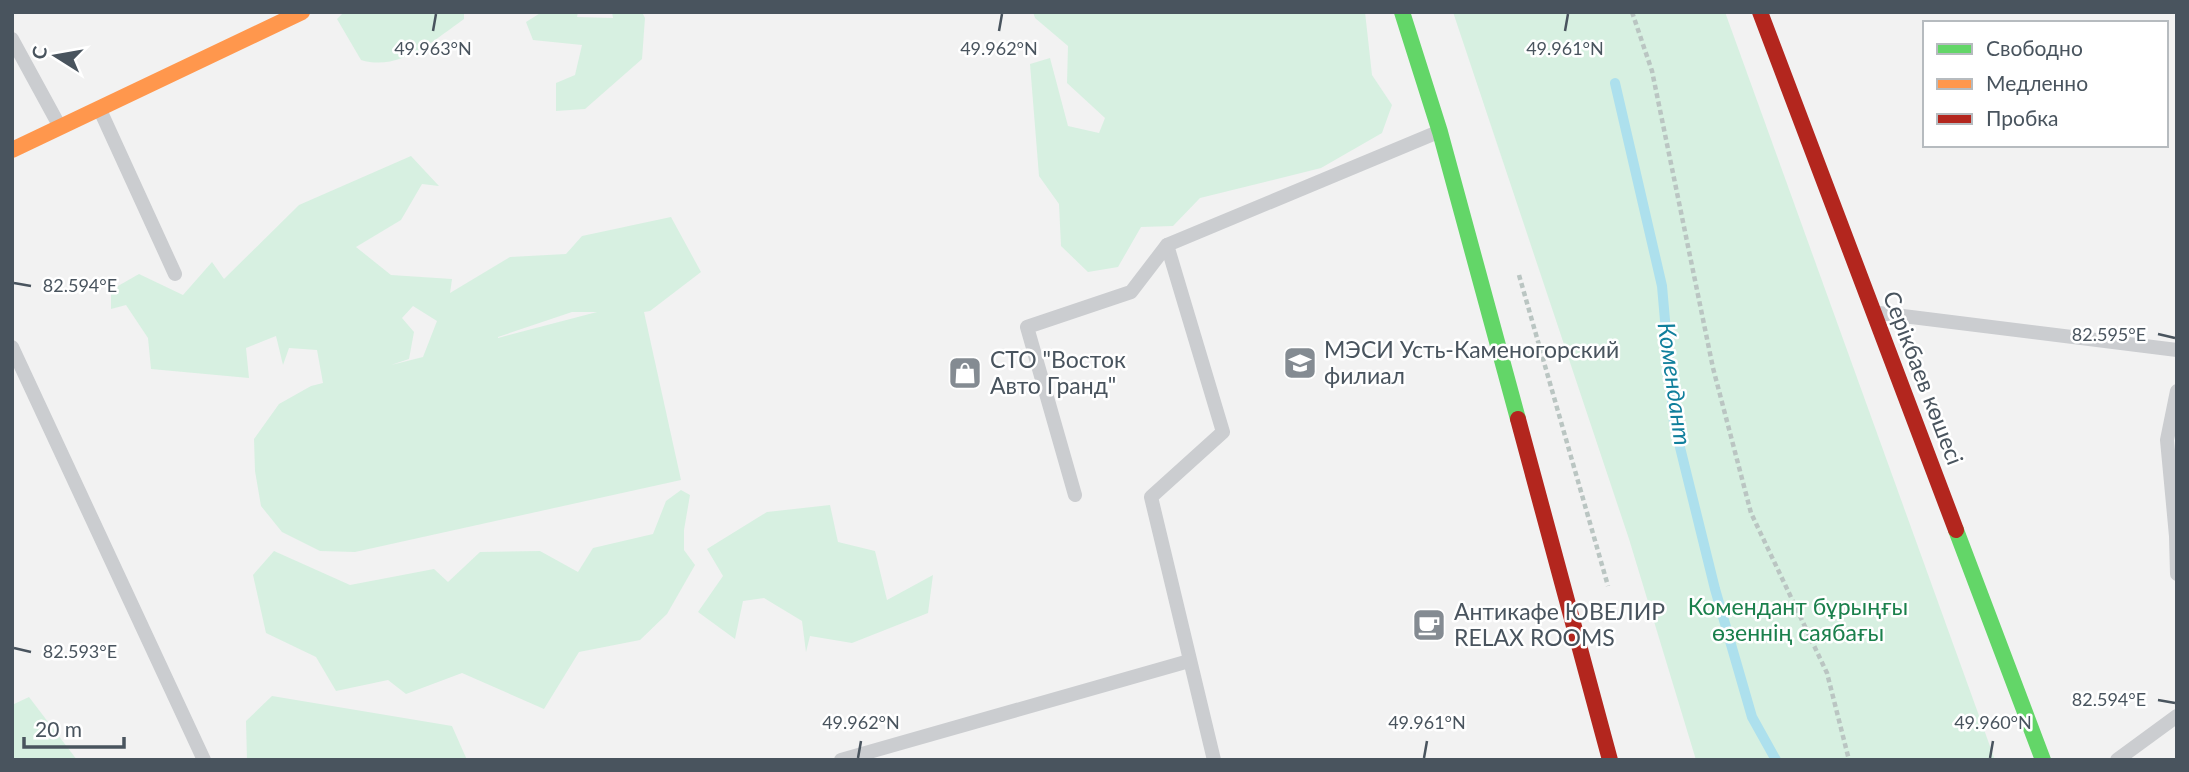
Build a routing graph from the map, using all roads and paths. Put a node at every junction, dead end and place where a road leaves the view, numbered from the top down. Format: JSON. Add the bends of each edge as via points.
{"nodes":[{"id":1,"x":302,"y":12,"type":"edge"},
{"id":2,"x":1402,"y":12,"type":"edge"},
{"id":3,"x":1632,"y":12,"type":"edge"},
{"id":4,"x":1760,"y":12,"type":"edge"},
{"id":5,"x":12,"y":39,"type":"edge"},
{"id":6,"x":99,"y":109,"type":"junction"},
{"id":7,"x":61,"y":127,"type":"junction"},
{"id":8,"x":1440,"y":132,"type":"junction"},
{"id":9,"x":12,"y":150,"type":"edge"},
{"id":10,"x":1167,"y":245,"type":"junction"},
{"id":11,"x":1518,"y":272,"type":"dead end"},
{"id":12,"x":175,"y":274,"type":"dead end"},
{"id":13,"x":1874,"y":312,"type":"junction"},
{"id":14,"x":12,"y":347,"type":"edge"},
{"id":15,"x":2177,"y":350,"type":"edge"},
{"id":16,"x":2177,"y":391,"type":"edge"},
{"id":17,"x":1075,"y":495,"type":"dead end"},
{"id":18,"x":2177,"y":574,"type":"edge"},
{"id":19,"x":1608,"y":586,"type":"dead end"},
{"id":20,"x":1189,"y":661,"type":"junction"},
{"id":21,"x":2177,"y":716,"type":"edge"},
{"id":22,"x":204,"y":760,"type":"edge"},
{"id":23,"x":841,"y":760,"type":"edge"},
{"id":24,"x":1214,"y":760,"type":"edge"},
{"id":25,"x":1610,"y":760,"type":"edge"},
{"id":26,"x":1849,"y":760,"type":"edge"},
{"id":27,"x":2043,"y":760,"type":"edge"},
{"id":28,"x":2117,"y":760,"type":"edge"}],
"edges":[{"from":1,"to":6,"type":"street"},
{"from":2,"to":8,"type":"street"},
{"from":3,"to":26,"type":"path","via":[[1652,71],[1713,368],[1751,513],[1827,673]]},
{"from":4,"to":13,"type":"street","name":"Серікбаев көшесі"},
{"from":5,"to":7,"type":"lane"},
{"from":6,"to":7,"type":"street"},
{"from":6,"to":12,"type":"lane"},
{"from":7,"to":9,"type":"street"},
{"from":8,"to":10,"type":"lane"},
{"from":8,"to":25,"type":"street"},
{"from":10,"to":17,"type":"lane","via":[[1131,292],[1027,327]]},
{"from":10,"to":20,"type":"lane","via":[[1223,432],[1151,498]]},
{"from":11,"to":19,"type":"path"},
{"from":13,"to":15,"type":"lane"},
{"from":13,"to":27,"type":"street","name":"Серікбаев көшесі"},
{"from":14,"to":22,"type":"lane"},
{"from":16,"to":18,"type":"lane","via":[[2167,440]]},
{"from":20,"to":23,"type":"lane"},
{"from":20,"to":24,"type":"lane"},
{"from":21,"to":28,"type":"lane"}]}
